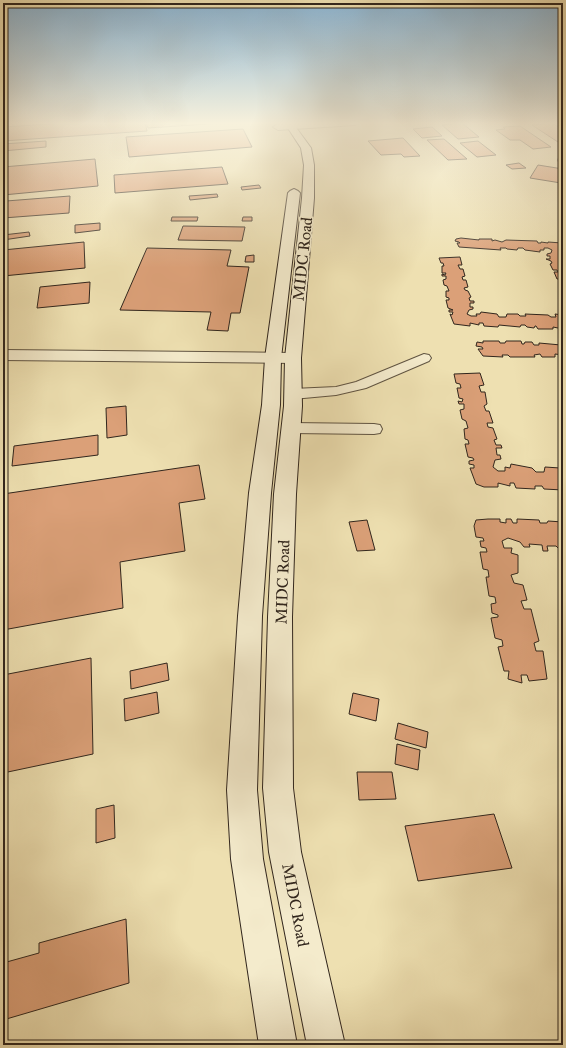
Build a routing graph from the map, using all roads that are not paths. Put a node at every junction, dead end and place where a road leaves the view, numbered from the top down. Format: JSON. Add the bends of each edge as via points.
{"nodes":[{"id":1,"x":310,"y":171,"type":"edge"},
{"id":2,"x":3,"y":355,"type":"edge"},
{"id":3,"x":283,"y":358,"type":"junction"},
{"id":4,"x":424,"y":358,"type":"dead end"},
{"id":5,"x":293,"y":394,"type":"junction"},
{"id":6,"x":291,"y":428,"type":"junction"},
{"id":7,"x":374,"y":429,"type":"dead end"},
{"id":8,"x":278,"y":1045,"type":"edge"},
{"id":9,"x":326,"y":1045,"type":"edge"}],
"edges":[{"from":1,"to":3,"type":"main road","name":"MIDC Road","via":[[307,205]]},
{"from":2,"to":3,"type":"main road"},
{"from":3,"to":5,"type":"main road","name":"MIDC Road"},
{"from":3,"to":8,"type":"main road","name":"MIDC Road","via":[[271,405],[260,493],[250,616],[242,790],[247,859]]},
{"from":4,"to":5,"type":"street","via":[[361,385],[336,391]]},
{"from":5,"to":6,"type":"main road","name":"MIDC Road"},
{"from":6,"to":7,"type":"street"},
{"from":6,"to":9,"type":"main road","name":"MIDC Road","via":[[285,494],[280,617],[278,788],[285,852]]}]}
